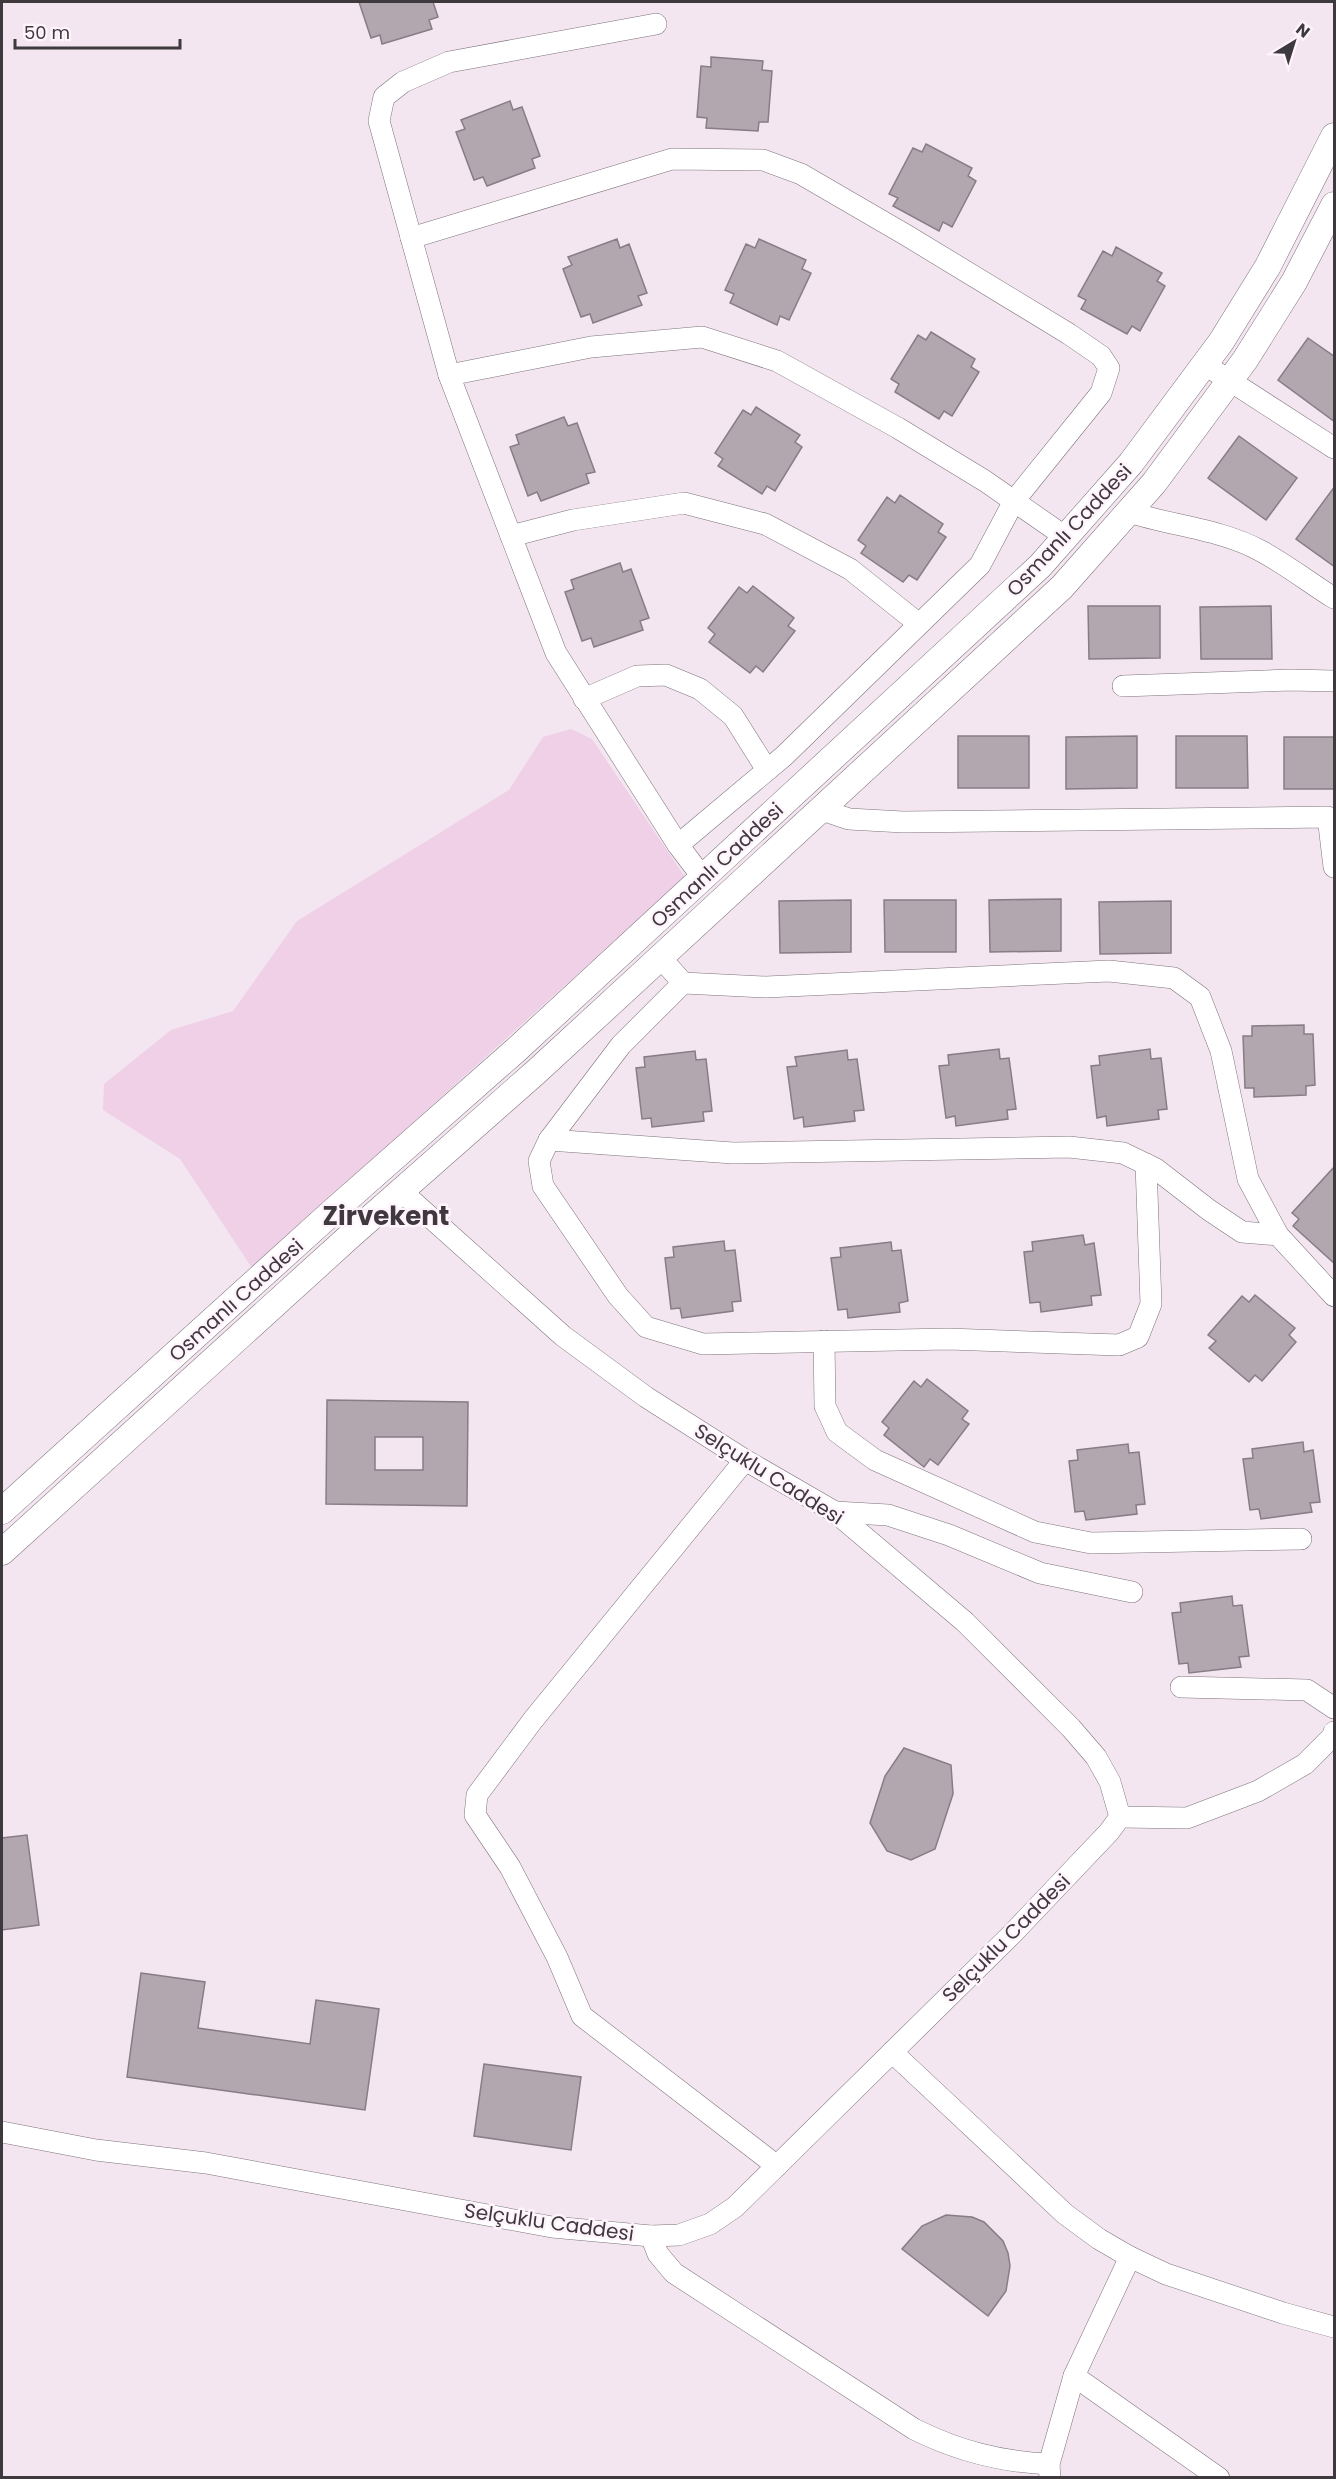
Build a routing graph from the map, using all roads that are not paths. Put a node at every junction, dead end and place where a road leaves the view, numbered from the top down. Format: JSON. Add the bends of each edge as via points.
{"nodes":[{"id":1,"x":656,"y":24,"type":"dead end"},
{"id":2,"x":1335,"y":136,"type":"edge"},
{"id":3,"x":1335,"y":205,"type":"edge"},
{"id":4,"x":411,"y":238,"type":"junction"},
{"id":5,"x":1204,"y":364,"type":"junction"},
{"id":6,"x":449,"y":375,"type":"junction"},
{"id":7,"x":1229,"y":381,"type":"junction"},
{"id":8,"x":1335,"y":448,"type":"edge"},
{"id":9,"x":1014,"y":501,"type":"junction"},
{"id":10,"x":1129,"y":512,"type":"junction"},
{"id":11,"x":511,"y":536,"type":"junction"},
{"id":12,"x":1066,"y":538,"type":"junction"},
{"id":13,"x":1335,"y":598,"type":"edge"},
{"id":14,"x":920,"y":624,"type":"junction"},
{"id":15,"x":1335,"y":681,"type":"edge"},
{"id":16,"x":1123,"y":686,"type":"dead end"},
{"id":17,"x":584,"y":699,"type":"junction"},
{"id":18,"x":767,"y":770,"type":"junction"},
{"id":19,"x":822,"y":810,"type":"junction"},
{"id":20,"x":1331,"y":816,"type":"edge"},
{"id":21,"x":678,"y":845,"type":"junction"},
{"id":22,"x":1335,"y":867,"type":"edge"},
{"id":23,"x":703,"y":878,"type":"junction"},
{"id":24,"x":640,"y":935,"type":"junction"},
{"id":25,"x":661,"y":958,"type":"junction"},
{"id":26,"x":682,"y":983,"type":"junction"},
{"id":27,"x":549,"y":1140,"type":"junction"},
{"id":28,"x":1146,"y":1164,"type":"junction"},
{"id":29,"x":379,"y":1171,"type":"junction"},
{"id":30,"x":401,"y":1191,"type":"junction"},
{"id":31,"x":1278,"y":1235,"type":"junction"},
{"id":32,"x":1335,"y":1296,"type":"edge"},
{"id":33,"x":824,"y":1341,"type":"junction"},
{"id":34,"x":745,"y":1460,"type":"junction"},
{"id":35,"x":2,"y":1511,"type":"edge"},
{"id":36,"x":835,"y":1512,"type":"junction"},
{"id":37,"x":1301,"y":1539,"type":"dead end"},
{"id":38,"x":2,"y":1552,"type":"edge"},
{"id":39,"x":1132,"y":1592,"type":"dead end"},
{"id":40,"x":1181,"y":1687,"type":"dead end"},
{"id":41,"x":1335,"y":1708,"type":"edge"},
{"id":42,"x":1335,"y":1731,"type":"edge"},
{"id":43,"x":1120,"y":1817,"type":"junction"},
{"id":44,"x":892,"y":2052,"type":"junction"},
{"id":45,"x":2,"y":2132,"type":"edge"},
{"id":46,"x":777,"y":2166,"type":"junction"},
{"id":47,"x":651,"y":2236,"type":"junction"},
{"id":48,"x":1130,"y":2257,"type":"junction"},
{"id":49,"x":1335,"y":2327,"type":"edge"},
{"id":50,"x":1074,"y":2376,"type":"junction"},
{"id":51,"x":1049,"y":2471,"type":"edge"},
{"id":52,"x":1219,"y":2478,"type":"edge"}],
"edges":[{"from":1,"to":4,"type":"street","via":[[449,62],[403,82],[384,97],[379,121]]},
{"from":2,"to":5,"type":"street","name":"Osmanlı Caddesi","via":[[1268,266]]},
{"from":3,"to":7,"type":"street","name":"Osmanlı Caddesi","via":[[1275,314]]},
{"from":4,"to":6,"type":"street"},
{"from":4,"to":9,"type":"street","via":[[672,159],[763,160],[801,174],[1070,334],[1101,356],[1109,368],[1101,393]]},
{"from":5,"to":7,"type":"street"},
{"from":5,"to":12,"type":"street","name":"Osmanlı Caddesi","via":[[1131,464]]},
{"from":6,"to":9,"type":"street","via":[[591,347],[702,337],[777,362],[898,428]]},
{"from":6,"to":11,"type":"street"},
{"from":7,"to":8,"type":"street"},
{"from":7,"to":10,"type":"street","name":"Osmanlı Caddesi"},
{"from":9,"to":12,"type":"street"},
{"from":9,"to":14,"type":"street","via":[[980,565]]},
{"from":10,"to":13,"type":"street","via":[[1260,550]]},
{"from":10,"to":19,"type":"street","name":"Osmanlı Caddesi","via":[[1062,587]]},
{"from":11,"to":14,"type":"street","via":[[573,520],[684,503],[765,524],[850,569]]},
{"from":11,"to":17,"type":"street","via":[[556,653]]},
{"from":12,"to":23,"type":"street","name":"Osmanlı Caddesi","via":[[994,611]]},
{"from":14,"to":18,"type":"street"},
{"from":15,"to":16,"type":"street"},
{"from":17,"to":18,"type":"street","via":[[638,676],[666,675],[700,689],[733,716]]},
{"from":17,"to":21,"type":"street"},
{"from":18,"to":21,"type":"street"},
{"from":19,"to":20,"type":"street","via":[[849,819],[903,822]]},
{"from":19,"to":25,"type":"street","name":"Osmanlı Caddesi"},
{"from":20,"to":22,"type":"street"},
{"from":21,"to":23,"type":"street"},
{"from":23,"to":24,"type":"street","name":"Osmanlı Caddesi"},
{"from":24,"to":25,"type":"street"},
{"from":24,"to":29,"type":"street","name":"Osmanlı Caddesi"},
{"from":25,"to":26,"type":"street"},
{"from":25,"to":30,"type":"street","name":"Osmanlı Caddesi"},
{"from":26,"to":27,"type":"street","via":[[621,1045]]},
{"from":26,"to":31,"type":"street","via":[[766,987],[1109,971],[1174,978],[1200,997],[1221,1051],[1248,1179]]},
{"from":27,"to":28,"type":"street","via":[[733,1153],[1069,1147],[1123,1153]]},
{"from":27,"to":33,"type":"street","via":[[539,1161],[543,1186],[618,1296],[645,1327],[704,1344]]},
{"from":28,"to":31,"type":"street","via":[[1242,1232]]},
{"from":28,"to":33,"type":"street","via":[[1151,1304],[1138,1337],[1119,1345],[948,1339]]},
{"from":29,"to":30,"type":"street"},
{"from":29,"to":35,"type":"street","name":"Osmanlı Caddesi"},
{"from":30,"to":34,"type":"street","name":"Selçuklu Caddesi","via":[[563,1336],[646,1397]]},
{"from":30,"to":38,"type":"street","name":"Osmanlı Caddesi"},
{"from":31,"to":32,"type":"street"},
{"from":33,"to":37,"type":"street","via":[[825,1406],[837,1432],[875,1460],[1035,1532],[1091,1543]]},
{"from":34,"to":36,"type":"street","name":"Selçuklu Caddesi"},
{"from":34,"to":46,"type":"street","via":[[533,1720],[477,1795],[475,1815],[510,1867],[582,2016]]},
{"from":36,"to":39,"type":"street","via":[[888,1515],[1040,1573]]},
{"from":36,"to":43,"type":"street","name":"Selçuklu Caddesi","via":[[965,1622],[1071,1728],[1096,1757],[1110,1782]]},
{"from":40,"to":41,"type":"street","via":[[1307,1690]]},
{"from":42,"to":43,"type":"street","via":[[1305,1764],[1258,1791],[1187,1818]]},
{"from":43,"to":44,"type":"street","name":"Selçuklu Caddesi","via":[[1013,1933]]},
{"from":44,"to":46,"type":"street","name":"Selçuklu Caddesi"},
{"from":44,"to":48,"type":"street","via":[[1065,2214]]},
{"from":45,"to":47,"type":"street","name":"Selçuklu Caddesi","via":[[96,2150],[206,2163],[552,2227]]},
{"from":46,"to":47,"type":"street","name":"Selçuklu Caddesi","via":[[735,2207],[710,2224],[680,2235]]},
{"from":47,"to":51,"type":"street","via":[[658,2254],[674,2272],[914,2429],[968,2453]]},
{"from":48,"to":49,"type":"street","via":[[1166,2274]]},
{"from":48,"to":50,"type":"street"},
{"from":50,"to":51,"type":"street"},
{"from":50,"to":52,"type":"street"}]}
